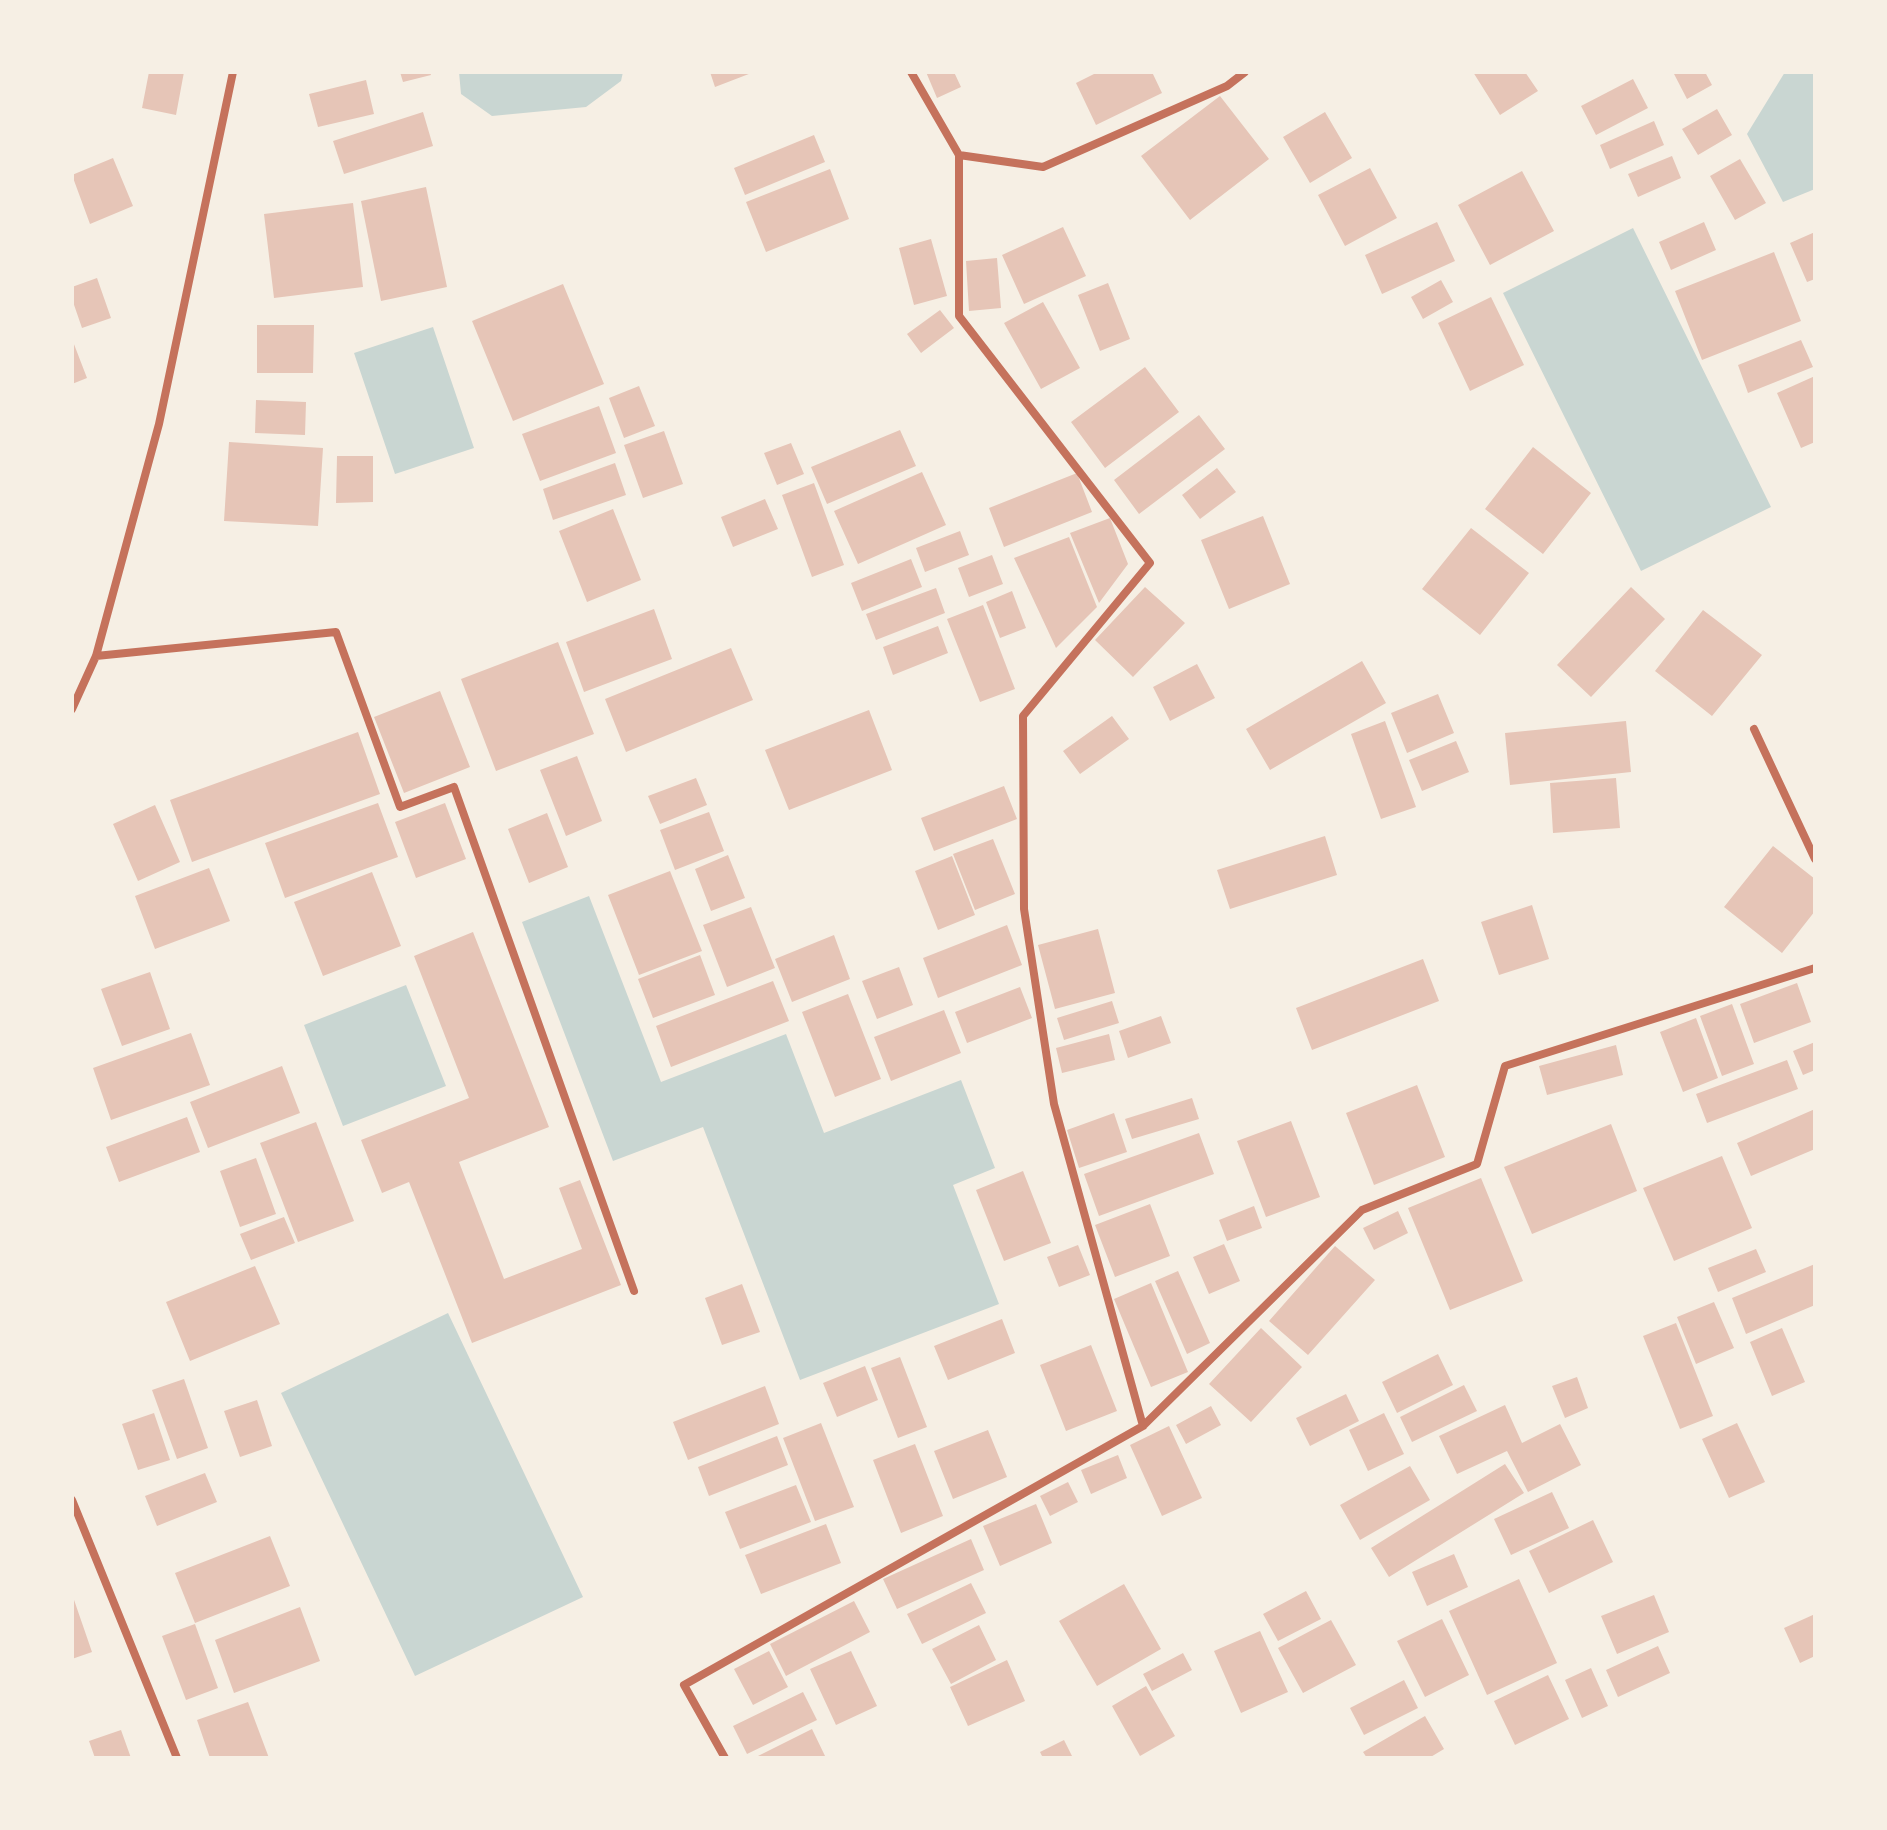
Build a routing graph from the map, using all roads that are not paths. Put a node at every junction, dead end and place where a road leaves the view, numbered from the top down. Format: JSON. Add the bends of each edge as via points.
{"nodes":[{"id":1,"x":233,"y":72,"type":"edge"},
{"id":2,"x":911,"y":72,"type":"edge"},
{"id":3,"x":1245,"y":72,"type":"edge"},
{"id":4,"x":959,"y":155,"type":"junction"},
{"id":5,"x":96,"y":656,"type":"junction"},
{"id":6,"x":72,"y":709,"type":"edge"},
{"id":7,"x":1754,"y":729,"type":"dead end"},
{"id":8,"x":1815,"y":859,"type":"edge"},
{"id":9,"x":1815,"y":968,"type":"edge"},
{"id":10,"x":634,"y":1291,"type":"dead end"},
{"id":11,"x":1143,"y":1426,"type":"junction"},
{"id":12,"x":72,"y":1500,"type":"edge"},
{"id":13,"x":177,"y":1758,"type":"edge"},
{"id":14,"x":725,"y":1758,"type":"edge"}],
"edges":[{"from":1,"to":5,"type":"street","via":[[159,424]]},
{"from":2,"to":4,"type":"street"},
{"from":3,"to":4,"type":"street","via":[[1227,86],[1043,167]]},
{"from":4,"to":11,"type":"street","via":[[959,316],[1150,563],[1023,716],[1024,909],[1054,1104]]},
{"from":5,"to":6,"type":"street"},
{"from":5,"to":10,"type":"street","via":[[336,632],[400,807],[454,787]]},
{"from":7,"to":8,"type":"street"},
{"from":9,"to":11,"type":"street","via":[[1505,1066],[1477,1164],[1362,1210]]},
{"from":11,"to":14,"type":"street","via":[[684,1685]]},
{"from":12,"to":13,"type":"street"}]}
